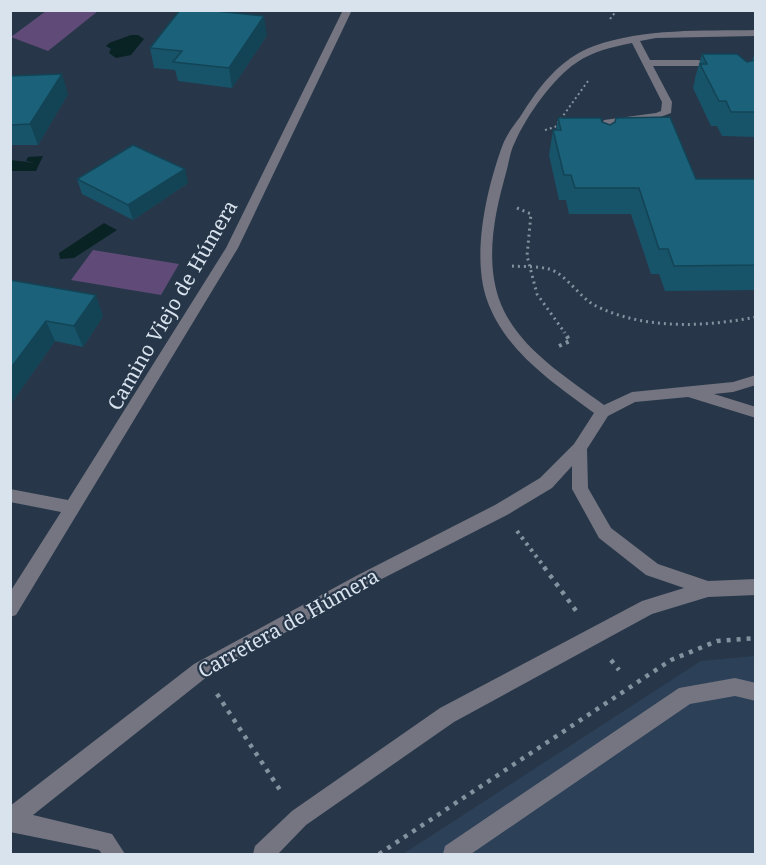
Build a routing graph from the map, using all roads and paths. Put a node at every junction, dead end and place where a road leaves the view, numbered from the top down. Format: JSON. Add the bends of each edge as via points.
{"nodes":[{"id":1,"x":348,"y":10,"type":"edge"},
{"id":2,"x":756,"y":33,"type":"edge"},
{"id":3,"x":634,"y":39,"type":"junction"},
{"id":4,"x":647,"y":63,"type":"junction"},
{"id":5,"x":728,"y":69,"type":"edge"},
{"id":6,"x":591,"y":76,"type":"dead end"},
{"id":7,"x":544,"y":130,"type":"dead end"},
{"id":8,"x":603,"y":145,"type":"edge"},
{"id":9,"x":511,"y":205,"type":"dead end"},
{"id":10,"x":487,"y":264,"type":"junction"},
{"id":11,"x":530,"y":268,"type":"junction"},
{"id":12,"x":756,"y":317,"type":"edge"},
{"id":13,"x":534,"y":356,"type":"junction"},
{"id":14,"x":756,"y":380,"type":"edge"},
{"id":15,"x":685,"y":391,"type":"junction"},
{"id":16,"x":603,"y":412,"type":"junction"},
{"id":17,"x":756,"y":413,"type":"edge"},
{"id":18,"x":579,"y":448,"type":"junction"},
{"id":19,"x":10,"y":495,"type":"edge"},
{"id":20,"x":73,"y":508,"type":"junction"},
{"id":21,"x":501,"y":510,"type":"junction"},
{"id":22,"x":756,"y":587,"type":"edge"},
{"id":23,"x":708,"y":589,"type":"junction"},
{"id":24,"x":10,"y":609,"type":"edge"},
{"id":25,"x":593,"y":634,"type":"junction"},
{"id":26,"x":756,"y":638,"type":"edge"},
{"id":27,"x":201,"y":670,"type":"junction"},
{"id":28,"x":619,"y":670,"type":"dead end"},
{"id":29,"x":756,"y":692,"type":"edge"},
{"id":30,"x":299,"y":818,"type":"junction"},
{"id":31,"x":10,"y":820,"type":"edge"},
{"id":32,"x":115,"y":855,"type":"edge"},
{"id":33,"x":263,"y":855,"type":"edge"},
{"id":34,"x":380,"y":855,"type":"edge"},
{"id":35,"x":453,"y":855,"type":"edge"}],
"edges":[{"from":1,"to":20,"type":"street","name":"Camino Viejo de Húmera","via":[[232,248]]},
{"from":2,"to":3,"type":"street"},
{"from":3,"to":4,"type":"street"},
{"from":3,"to":10,"type":"street","via":[[597,48],[572,61],[546,84],[509,142],[489,214]]},
{"from":4,"to":5,"type":"street","via":[[698,63]]},
{"from":4,"to":8,"type":"street","via":[[667,102],[666,113],[608,122],[602,132]]},
{"from":6,"to":7,"type":"path","via":[[555,127]]},
{"from":9,"to":11,"type":"path","via":[[531,214],[527,256]]},
{"from":10,"to":11,"type":"path"},
{"from":10,"to":13,"type":"street","via":[[493,299],[515,340]]},
{"from":11,"to":12,"type":"path","via":[[551,269],[595,306],[642,321],[686,325]]},
{"from":11,"to":13,"type":"path","via":[[537,294],[570,341]]},
{"from":13,"to":16,"type":"street"},
{"from":14,"to":15,"type":"street","via":[[733,387]]},
{"from":15,"to":16,"type":"street","via":[[632,397]]},
{"from":15,"to":17,"type":"street"},
{"from":16,"to":18,"type":"street","name":"Carretera de Húmera"},
{"from":18,"to":21,"type":"street","name":"Carretera de Húmera","via":[[546,483]]},
{"from":18,"to":23,"type":"street","via":[[580,489],[605,533],[652,570]]},
{"from":19,"to":20,"type":"street"},
{"from":20,"to":24,"type":"street","name":"Camino Viejo de Húmera"},
{"from":21,"to":25,"type":"path"},
{"from":21,"to":27,"type":"street","name":"Carretera de Húmera"},
{"from":22,"to":23,"type":"street"},
{"from":23,"to":25,"type":"street","via":[[648,607]]},
{"from":25,"to":28,"type":"path"},
{"from":25,"to":30,"type":"street","via":[[447,715]]},
{"from":26,"to":34,"type":"path","via":[[717,640],[671,660]]},
{"from":27,"to":30,"type":"path"},
{"from":27,"to":31,"type":"street","name":"Carretera de Húmera"},
{"from":29,"to":35,"type":"street","via":[[735,687],[686,695]]},
{"from":30,"to":33,"type":"street"},
{"from":31,"to":32,"type":"street","via":[[105,841]]}]}
